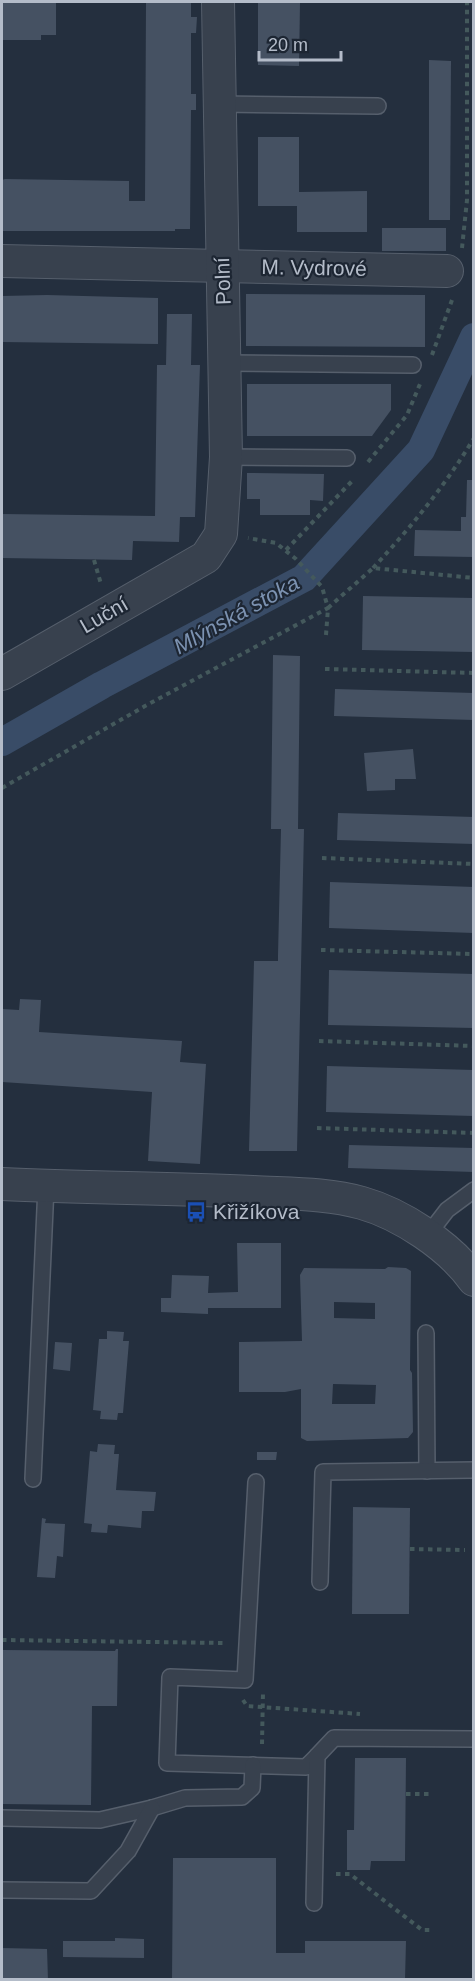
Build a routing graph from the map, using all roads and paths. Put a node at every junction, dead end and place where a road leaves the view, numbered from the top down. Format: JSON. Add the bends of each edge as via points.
{"nodes":[{"id":1,"x":218,"y":2,"type":"edge"},
{"id":2,"x":467,"y":2,"type":"edge"},
{"id":3,"x":219,"y":104,"type":"junction"},
{"id":4,"x":378,"y":106,"type":"dead end"},
{"id":5,"x":2,"y":261,"type":"edge"},
{"id":6,"x":454,"y":265,"type":"joint"},
{"id":7,"x":222,"y":266,"type":"junction"},
{"id":8,"x":225,"y":363,"type":"junction"},
{"id":9,"x":413,"y":365,"type":"dead end"},
{"id":10,"x":474,"y":438,"type":"edge"},
{"id":11,"x":226,"y":457,"type":"junction"},
{"id":12,"x":347,"y":458,"type":"dead end"},
{"id":13,"x":358,"y":473,"type":"dead end"},
{"id":14,"x":276,"y":543,"type":"dead end"},
{"id":15,"x":286,"y":550,"type":"junction"},
{"id":16,"x":206,"y":557,"type":"joint"},
{"id":17,"x":94,"y":560,"type":"dead end"},
{"id":18,"x":373,"y":568,"type":"junction"},
{"id":19,"x":474,"y":578,"type":"edge"},
{"id":20,"x":103,"y":594,"type":"dead end"},
{"id":21,"x":328,"y":608,"type":"junction"},
{"id":22,"x":326,"y":635,"type":"dead end"},
{"id":23,"x":325,"y":669,"type":"dead end"},
{"id":24,"x":474,"y":673,"type":"edge"},
{"id":25,"x":2,"y":674,"type":"edge"},
{"id":26,"x":2,"y":788,"type":"edge"},
{"id":27,"x":322,"y":858,"type":"dead end"},
{"id":28,"x":474,"y":864,"type":"edge"},
{"id":29,"x":321,"y":950,"type":"dead end"},
{"id":30,"x":474,"y":954,"type":"edge"},
{"id":31,"x":319,"y":1041,"type":"dead end"},
{"id":32,"x":474,"y":1046,"type":"edge"},
{"id":33,"x":317,"y":1128,"type":"dead end"},
{"id":34,"x":474,"y":1133,"type":"edge"},
{"id":35,"x":2,"y":1184,"type":"edge"},
{"id":36,"x":46,"y":1186,"type":"junction"},
{"id":37,"x":474,"y":1190,"type":"edge"},
{"id":38,"x":428,"y":1236,"type":"junction"},
{"id":39,"x":474,"y":1280,"type":"edge"},
{"id":40,"x":426,"y":1333,"type":"dead end"},
{"id":41,"x":474,"y":1470,"type":"edge"},
{"id":42,"x":427,"y":1471,"type":"junction"},
{"id":43,"x":33,"y":1479,"type":"dead end"},
{"id":44,"x":256,"y":1482,"type":"dead end"},
{"id":45,"x":410,"y":1549,"type":"dead end"},
{"id":46,"x":465,"y":1550,"type":"dead end"},
{"id":47,"x":320,"y":1582,"type":"dead end"},
{"id":48,"x":245,"y":1680,"type":"junction"},
{"id":49,"x":367,"y":1715,"type":"dead end"},
{"id":50,"x":474,"y":1739,"type":"edge"},
{"id":51,"x":317,"y":1756,"type":"junction"},
{"id":52,"x":253,"y":1765,"type":"junction"},
{"id":53,"x":406,"y":1794,"type":"dead end"},
{"id":54,"x":430,"y":1794,"type":"dead end"},
{"id":55,"x":152,"y":1808,"type":"junction"},
{"id":56,"x":2,"y":1818,"type":"edge"},
{"id":57,"x":315,"y":1874,"type":"junction"},
{"id":58,"x":2,"y":1890,"type":"edge"},
{"id":59,"x":315,"y":1903,"type":"dead end"},
{"id":60,"x":430,"y":1930,"type":"dead end"}],
"edges":[{"from":1,"to":3,"type":"street","name":"Polní"},
{"from":2,"to":6,"type":"path","via":[[467,200]]},
{"from":3,"to":4,"type":"lane"},
{"from":3,"to":7,"type":"street","name":"Polní"},
{"from":5,"to":7,"type":"street","name":"M. Vydrové"},
{"from":6,"to":7,"type":"street","name":"M. Vydrové"},
{"from":7,"to":8,"type":"street","name":"Polní"},
{"from":8,"to":9,"type":"lane"},
{"from":8,"to":11,"type":"street","name":"Polní"},
{"from":10,"to":18,"type":"path","via":[[417,520]]},
{"from":11,"to":12,"type":"lane"},
{"from":11,"to":16,"type":"street","name":"Polní","via":[[221,534]]},
{"from":13,"to":15,"type":"path"},
{"from":14,"to":15,"type":"path"},
{"from":15,"to":21,"type":"path","via":[[322,587]]},
{"from":16,"to":25,"type":"street","name":"Luční"},
{"from":17,"to":20,"type":"path"},
{"from":18,"to":19,"type":"path"},
{"from":18,"to":21,"type":"path"},
{"from":21,"to":22,"type":"path"},
{"from":21,"to":26,"type":"path"},
{"from":23,"to":24,"type":"path"},
{"from":27,"to":28,"type":"path"},
{"from":29,"to":30,"type":"path"},
{"from":31,"to":32,"type":"path"},
{"from":33,"to":34,"type":"path"},
{"from":35,"to":36,"type":"street"},
{"from":36,"to":38,"type":"street","via":[[336,1197],[395,1216]]},
{"from":36,"to":43,"type":"lane"},
{"from":37,"to":38,"type":"lane","via":[[447,1209]]},
{"from":38,"to":39,"type":"street"},
{"from":40,"to":42,"type":"lane"},
{"from":41,"to":42,"type":"lane"},
{"from":42,"to":47,"type":"lane","via":[[323,1472]]},
{"from":44,"to":48,"type":"lane"},
{"from":45,"to":46,"type":"path"},
{"from":48,"to":49,"type":"path","via":[[242,1701],[247,1707]]},
{"from":48,"to":52,"type":"lane","via":[[170,1677],[167,1763]]},
{"from":50,"to":51,"type":"lane","via":[[334,1738]]},
{"from":51,"to":52,"type":"lane","via":[[306,1767]]},
{"from":51,"to":57,"type":"lane"},
{"from":52,"to":55,"type":"lane","via":[[252,1788],[242,1797],[185,1798]]},
{"from":53,"to":54,"type":"path"},
{"from":55,"to":56,"type":"lane","via":[[100,1820]]},
{"from":55,"to":58,"type":"lane","via":[[128,1851],[91,1891]]},
{"from":57,"to":59,"type":"lane"},
{"from":57,"to":60,"type":"path","via":[[350,1874],[422,1930]]}]}
